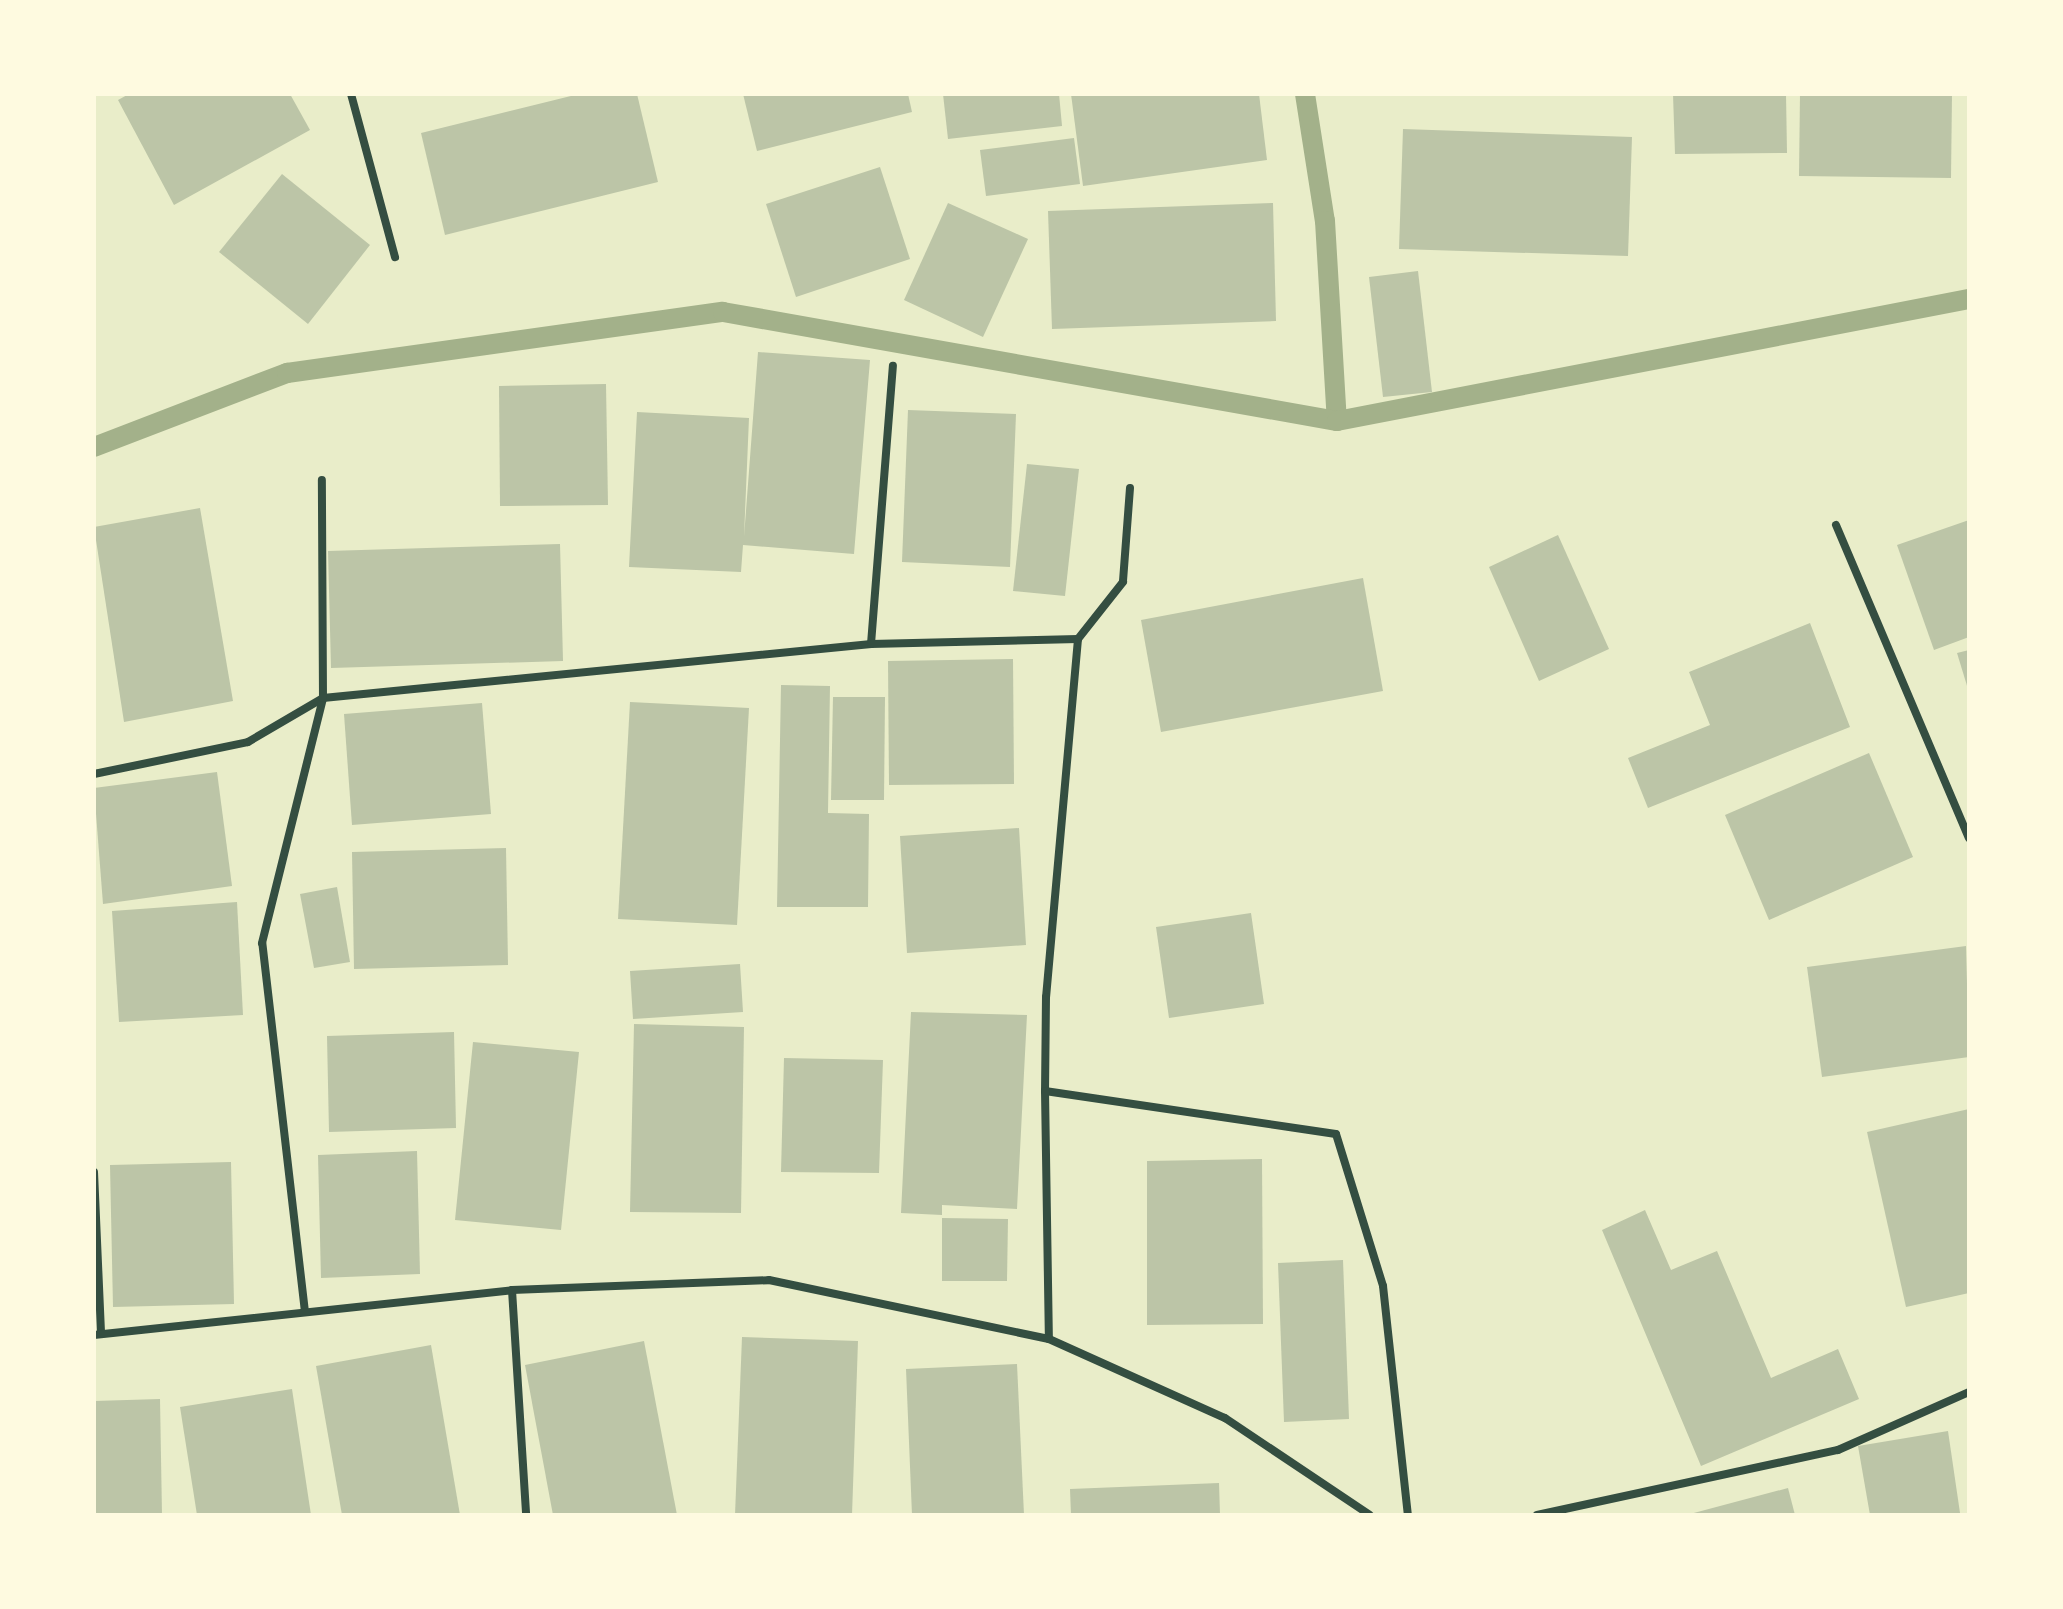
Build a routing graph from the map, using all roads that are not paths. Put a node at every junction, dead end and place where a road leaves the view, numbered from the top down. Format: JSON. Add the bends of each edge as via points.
{"nodes":[{"id":1,"x":351,"y":94,"type":"edge"},
{"id":2,"x":395,"y":257,"type":"dead end"},
{"id":3,"x":893,"y":366,"type":"dead end"},
{"id":4,"x":322,"y":480,"type":"dead end"},
{"id":5,"x":1130,"y":488,"type":"dead end"},
{"id":6,"x":1836,"y":525,"type":"dead end"},
{"id":7,"x":1078,"y":639,"type":"junction"},
{"id":8,"x":871,"y":644,"type":"junction"},
{"id":9,"x":323,"y":698,"type":"junction"},
{"id":10,"x":94,"y":774,"type":"edge"},
{"id":11,"x":1969,"y":838,"type":"edge"},
{"id":12,"x":1045,"y":1091,"type":"junction"},
{"id":13,"x":94,"y":1172,"type":"edge"},
{"id":14,"x":512,"y":1290,"type":"junction"},
{"id":15,"x":305,"y":1312,"type":"junction"},
{"id":16,"x":98,"y":1335,"type":"edge"},
{"id":17,"x":1049,"y":1339,"type":"junction"},
{"id":18,"x":1969,"y":1392,"type":"edge"},
{"id":19,"x":526,"y":1515,"type":"edge"},
{"id":20,"x":1370,"y":1515,"type":"edge"},
{"id":21,"x":1408,"y":1515,"type":"edge"},
{"id":22,"x":1537,"y":1515,"type":"edge"}],
"edges":[{"from":1,"to":2,"type":"street"},
{"from":3,"to":8,"type":"street"},
{"from":4,"to":9,"type":"street"},
{"from":5,"to":7,"type":"street","via":[[1123,582]]},
{"from":6,"to":11,"type":"street"},
{"from":7,"to":8,"type":"street"},
{"from":7,"to":12,"type":"street","via":[[1046,997]]},
{"from":8,"to":9,"type":"street"},
{"from":9,"to":10,"type":"street","via":[[248,742]]},
{"from":9,"to":15,"type":"street","via":[[262,943]]},
{"from":12,"to":17,"type":"street"},
{"from":12,"to":21,"type":"street","via":[[1336,1134],[1383,1286]]},
{"from":13,"to":16,"type":"street"},
{"from":14,"to":15,"type":"street"},
{"from":14,"to":17,"type":"street","via":[[769,1280]]},
{"from":14,"to":19,"type":"street"},
{"from":15,"to":16,"type":"street"},
{"from":17,"to":20,"type":"street","via":[[1225,1418]]},
{"from":18,"to":22,"type":"street","via":[[1838,1450]]}]}
